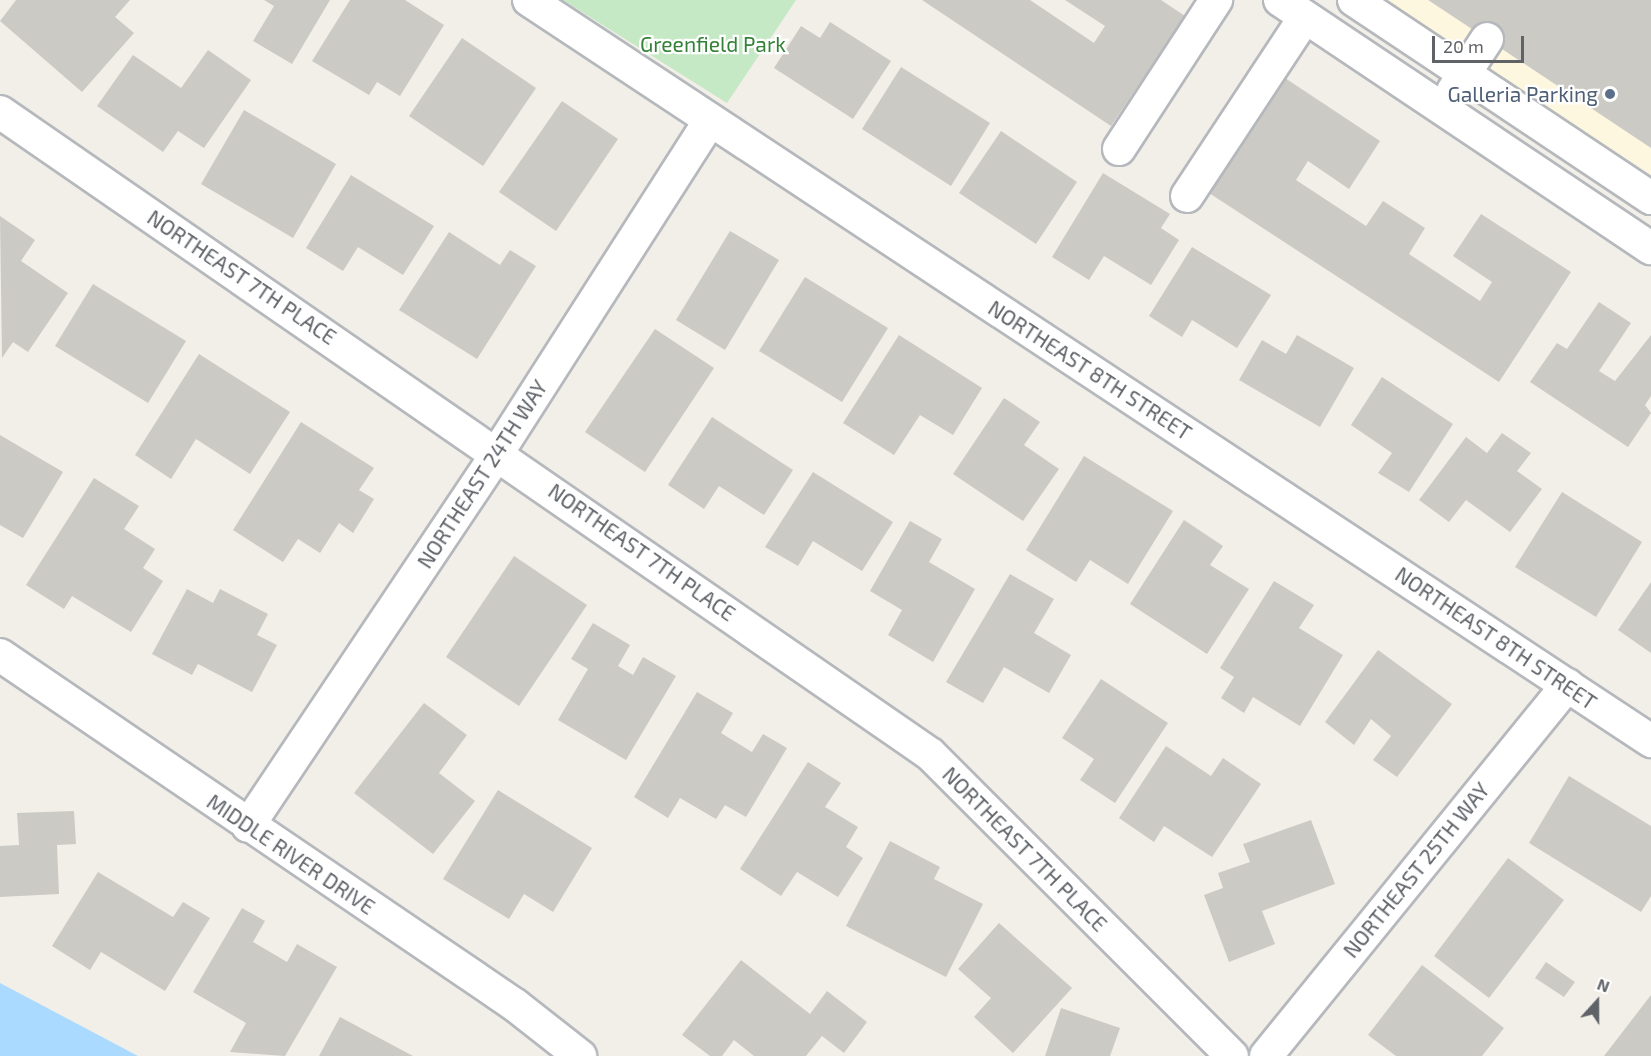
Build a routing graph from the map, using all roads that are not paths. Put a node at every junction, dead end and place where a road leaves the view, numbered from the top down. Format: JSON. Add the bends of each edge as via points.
{"nodes":[{"id":1,"x":530,"y":0,"type":"edge"},
{"id":2,"x":1216,"y":0,"type":"edge"},
{"id":3,"x":1354,"y":0,"type":"edge"},
{"id":4,"x":1292,"y":8,"type":"edge"},
{"id":5,"x":1487,"y":39,"type":"dead end"},
{"id":6,"x":1465,"y":73,"type":"junction"},
{"id":7,"x":1441,"y":108,"type":"junction"},
{"id":8,"x":0,"y":112,"type":"edge"},
{"id":9,"x":711,"y":120,"type":"junction"},
{"id":10,"x":1119,"y":149,"type":"dead end"},
{"id":11,"x":1187,"y":196,"type":"dead end"},
{"id":12,"x":1651,"y":198,"type":"edge"},
{"id":13,"x":1651,"y":248,"type":"edge"},
{"id":14,"x":498,"y":452,"type":"junction"},
{"id":15,"x":0,"y":655,"type":"edge"},
{"id":16,"x":1566,"y":685,"type":"junction"},
{"id":17,"x":1651,"y":741,"type":"edge"},
{"id":18,"x":248,"y":826,"type":"junction"},
{"id":19,"x":580,"y":1056,"type":"edge"},
{"id":20,"x":1232,"y":1056,"type":"edge"},
{"id":21,"x":1266,"y":1056,"type":"edge"}],
"edges":[{"from":1,"to":9,"type":"street","name":"NORTHEAST 8TH STREET"},
{"from":2,"to":10,"type":"street"},
{"from":3,"to":6,"type":"street"},
{"from":4,"to":7,"type":"street"},
{"from":4,"to":11,"type":"street"},
{"from":5,"to":6,"type":"street"},
{"from":6,"to":7,"type":"street"},
{"from":6,"to":12,"type":"street"},
{"from":7,"to":13,"type":"street"},
{"from":8,"to":14,"type":"street","name":"NORTHEAST 7TH PLACE"},
{"from":9,"to":14,"type":"street","name":"NORTHEAST 24TH WAY"},
{"from":9,"to":16,"type":"street","name":"NORTHEAST 8TH STREET"},
{"from":14,"to":18,"type":"street","name":"NORTHEAST 24TH WAY"},
{"from":14,"to":20,"type":"street","name":"NORTHEAST 7TH PLACE","via":[[930,754]]},
{"from":15,"to":18,"type":"street","name":"MIDDLE RIVER DRIVE"},
{"from":16,"to":17,"type":"street","name":"NORTHEAST 8TH STREET"},
{"from":16,"to":21,"type":"street","name":"NORTHEAST 25TH WAY"},
{"from":18,"to":19,"type":"street","name":"MIDDLE RIVER DRIVE","via":[[515,1005]]}]}
